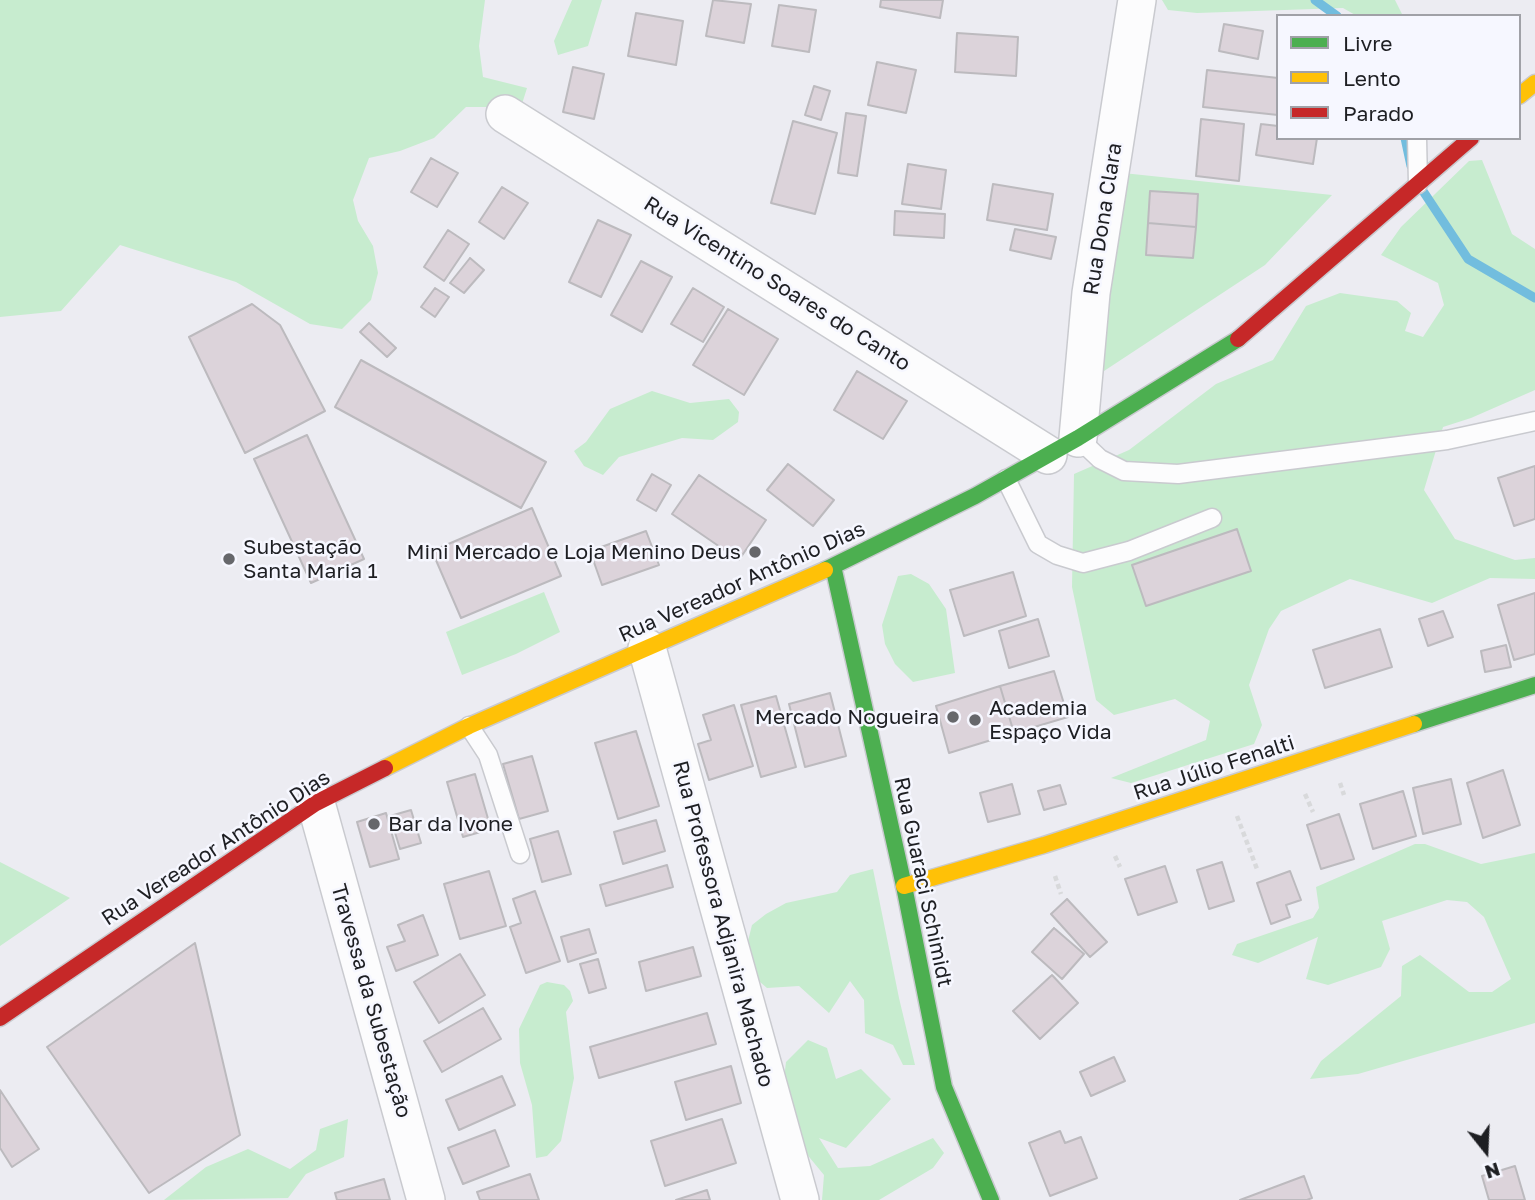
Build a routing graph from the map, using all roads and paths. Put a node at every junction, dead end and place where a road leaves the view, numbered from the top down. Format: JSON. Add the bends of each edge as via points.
{"nodes":[{"id":1,"x":1137,"y":0,"type":"edge"},
{"id":2,"x":1535,"y":83,"type":"edge"},
{"id":3,"x":1521,"y":94,"type":"edge"},
{"id":4,"x":505,"y":114,"type":"dead end"},
{"id":5,"x":1417,"y":140,"type":"edge"},
{"id":6,"x":1469,"y":140,"type":"edge"},
{"id":7,"x":1418,"y":184,"type":"junction"},
{"id":8,"x":1535,"y":421,"type":"edge"},
{"id":9,"x":1063,"y":447,"type":"junction"},
{"id":10,"x":1006,"y":479,"type":"junction"},
{"id":11,"x":1212,"y":518,"type":"dead end"},
{"id":12,"x":833,"y":566,"type":"junction"},
{"id":13,"x":647,"y":648,"type":"junction"},
{"id":14,"x":1535,"y":685,"type":"edge"},
{"id":15,"x":469,"y":726,"type":"junction"},
{"id":16,"x":1225,"y":786,"type":"junction"},
{"id":17,"x":316,"y":803,"type":"junction"},
{"id":18,"x":520,"y":854,"type":"dead end"},
{"id":19,"x":1257,"y":869,"type":"dead end"},
{"id":20,"x":904,"y":886,"type":"junction"},
{"id":21,"x":0,"y":1018,"type":"edge"},
{"id":22,"x":426,"y":1200,"type":"edge"},
{"id":23,"x":800,"y":1200,"type":"edge"},
{"id":24,"x":991,"y":1200,"type":"edge"}],
"edges":[{"from":1,"to":9,"type":"street","name":"Rua Dona Clara"},
{"from":2,"to":3,"type":"street"},
{"from":4,"to":9,"type":"street","name":"Rua Vicentino Soares do Canto"},
{"from":5,"to":7,"type":"lane"},
{"from":6,"to":7,"type":"street","name":"Rua Vereador Antônio Dias"},
{"from":7,"to":9,"type":"street","name":"Rua Vereador Antônio Dias","via":[[1249,332]]},
{"from":8,"to":9,"type":"lane","via":[[1447,440],[1178,474],[1124,471]]},
{"from":9,"to":10,"type":"street","name":"Rua Vereador Antônio Dias"},
{"from":10,"to":11,"type":"lane","via":[[1038,544],[1083,563],[1129,551]]},
{"from":10,"to":12,"type":"street","name":"Rua Vereador Antônio Dias"},
{"from":12,"to":13,"type":"street","name":"Rua Vereador Antônio Dias"},
{"from":12,"to":20,"type":"street","name":"Rua Guaraci Schimidt"},
{"from":13,"to":15,"type":"street","name":"Rua Vereador Antônio Dias"},
{"from":13,"to":23,"type":"street","name":"Rua Professora Adjanira Machado"},
{"from":14,"to":16,"type":"street","name":"Rua Júlio Fenalti"},
{"from":15,"to":17,"type":"street","name":"Rua Vereador Antônio Dias"},
{"from":15,"to":18,"type":"lane","via":[[488,755]]},
{"from":16,"to":19,"type":"path"},
{"from":16,"to":20,"type":"street","name":"Rua Júlio Fenalti"},
{"from":17,"to":21,"type":"street","name":"Rua Vereador Antônio Dias"},
{"from":17,"to":22,"type":"street","name":"Travessa da Subestação"},
{"from":20,"to":24,"type":"street","name":"Rua Guaraci Schimidt","via":[[944,1087]]}]}
